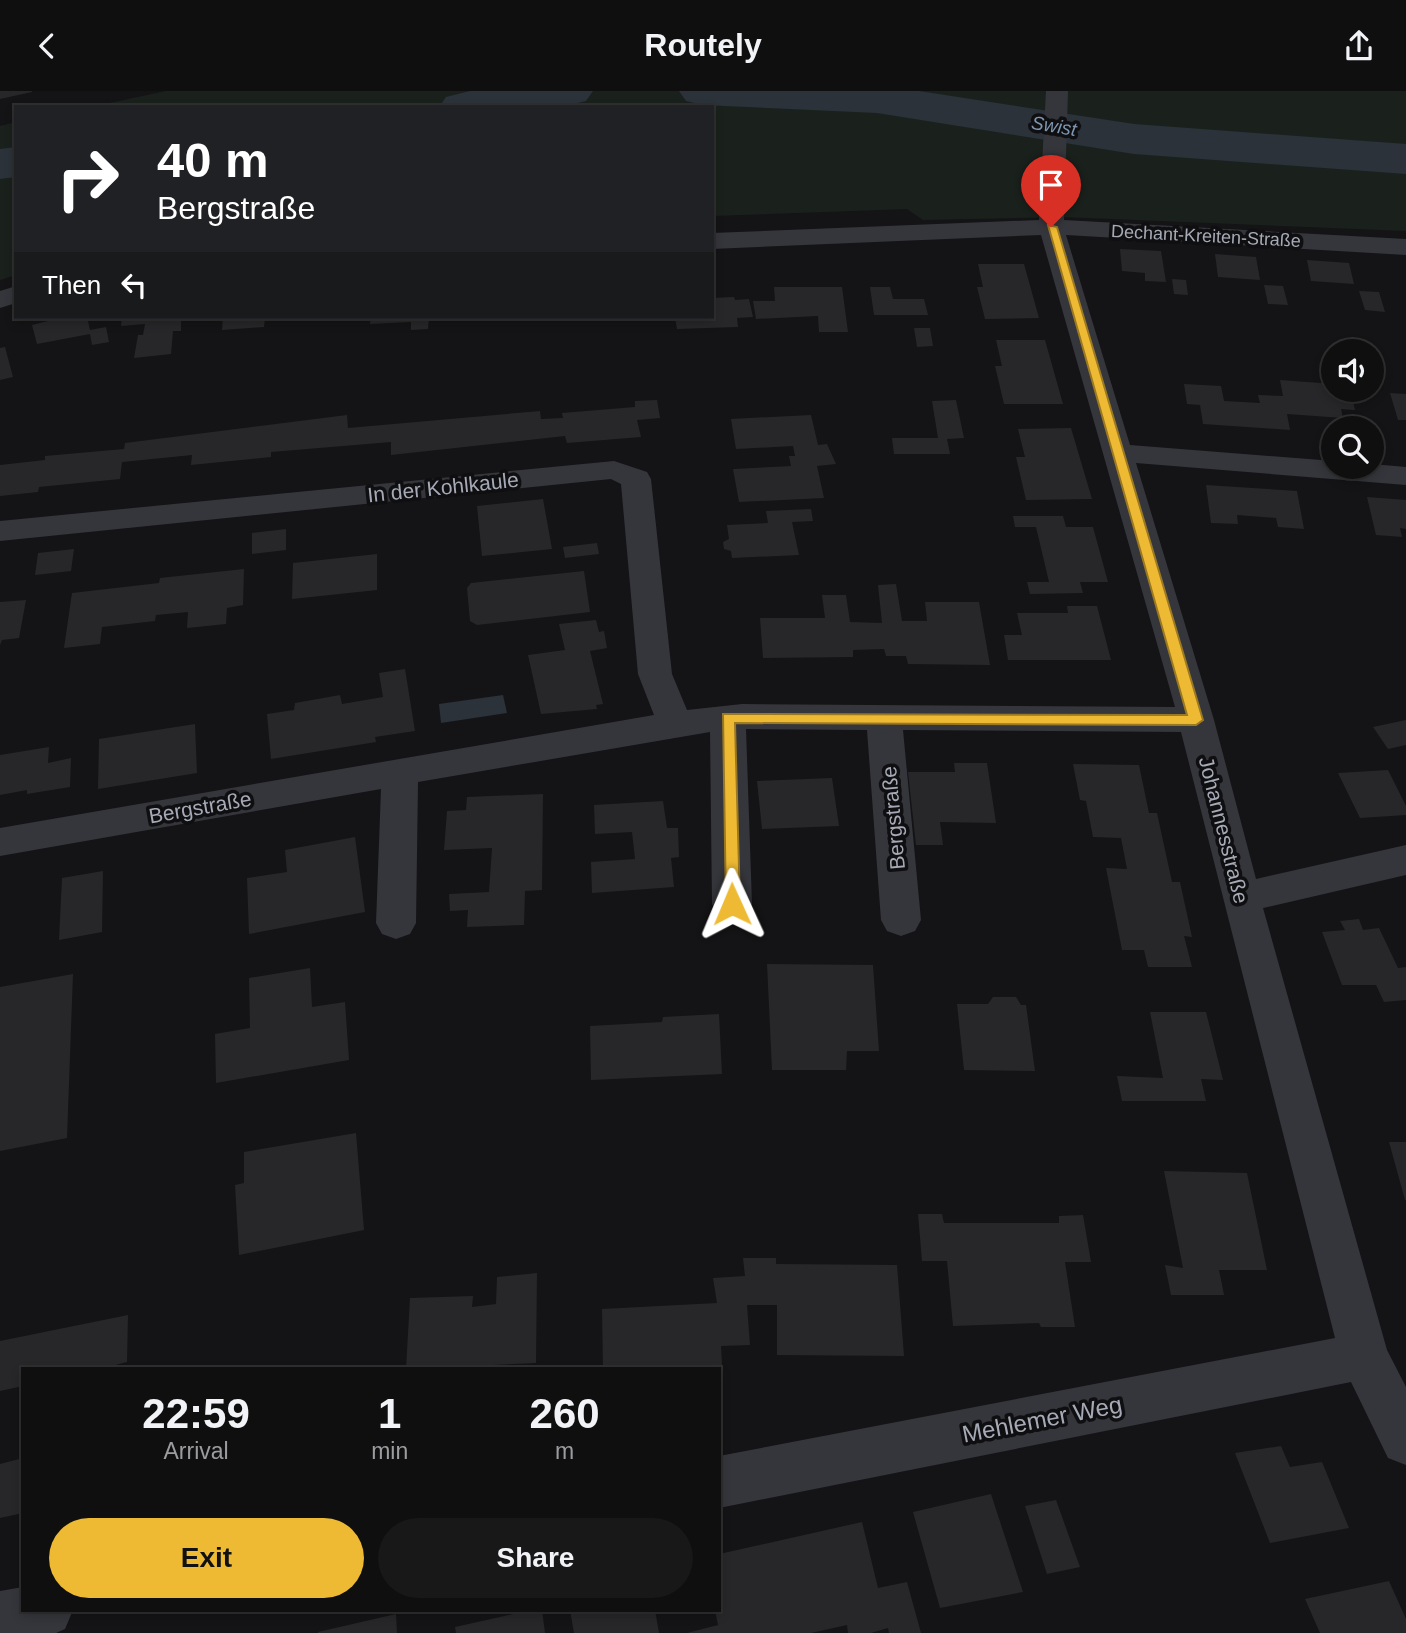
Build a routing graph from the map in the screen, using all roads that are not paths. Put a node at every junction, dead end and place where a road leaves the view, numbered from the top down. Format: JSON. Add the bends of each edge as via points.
{"nodes":[{"id":1,"x":1055,"y":112,"type":"edge"},
{"id":2,"x":1051,"y":227,"type":"junction"},
{"id":3,"x":714,"y":241,"type":"edge"},
{"id":4,"x":1406,"y":247,"type":"edge"},
{"id":5,"x":1117,"y":453,"type":"junction"},
{"id":6,"x":1406,"y":476,"type":"edge"},
{"id":7,"x":0,"y":531,"type":"edge"},
{"id":8,"x":884,"y":716,"type":"junction"},
{"id":9,"x":728,"y":718,"type":"junction"},
{"id":10,"x":1196,"y":720,"type":"junction"},
{"id":11,"x":675,"y":724,"type":"junction"},
{"id":12,"x":400,"y":772,"type":"junction"},
{"id":13,"x":0,"y":842,"type":"edge"},
{"id":14,"x":1406,"y":860,"type":"edge"},
{"id":15,"x":1241,"y":898,"type":"junction"},
{"id":16,"x":732,"y":904,"type":"dead end"},
{"id":17,"x":901,"y":920,"type":"dead end"},
{"id":18,"x":396,"y":923,"type":"dead end"},
{"id":19,"x":1364,"y":1356,"type":"junction"},
{"id":20,"x":1406,"y":1440,"type":"edge"},
{"id":21,"x":721,"y":1482,"type":"edge"},
{"id":22,"x":34,"y":1612,"type":"edge"},
{"id":23,"x":0,"y":1618,"type":"edge"}],
"edges":[{"from":1,"to":2,"type":"street","name":"Johannesstraße"},
{"from":2,"to":3,"type":"street","name":"Dechant-Kreiten-Straße"},
{"from":2,"to":4,"type":"street","name":"Dechant-Kreiten-Straße"},
{"from":2,"to":5,"type":"street","name":"Johannesstraße"},
{"from":5,"to":6,"type":"street"},
{"from":5,"to":10,"type":"street","name":"Johannesstraße"},
{"from":7,"to":11,"type":"street","name":"In der Kohlkaule","via":[[614,470],[636,479],[655,674]]},
{"from":8,"to":9,"type":"street","name":"Bergstraße"},
{"from":8,"to":10,"type":"street","name":"Bergstraße"},
{"from":8,"to":17,"type":"street","name":"Bergstraße"},
{"from":9,"to":11,"type":"street","name":"Bergstraße"},
{"from":9,"to":16,"type":"street"},
{"from":10,"to":15,"type":"street","name":"Johannesstraße"},
{"from":11,"to":12,"type":"street","name":"Bergstraße"},
{"from":12,"to":13,"type":"street","name":"Bergstraße"},
{"from":12,"to":18,"type":"street"},
{"from":14,"to":15,"type":"street"},
{"from":15,"to":19,"type":"street","name":"Johannesstraße"},
{"from":19,"to":20,"type":"street","name":"Johannesstraße"},
{"from":19,"to":21,"type":"street","name":"Mehlemer Weg"},
{"from":22,"to":23,"type":"street"}]}
